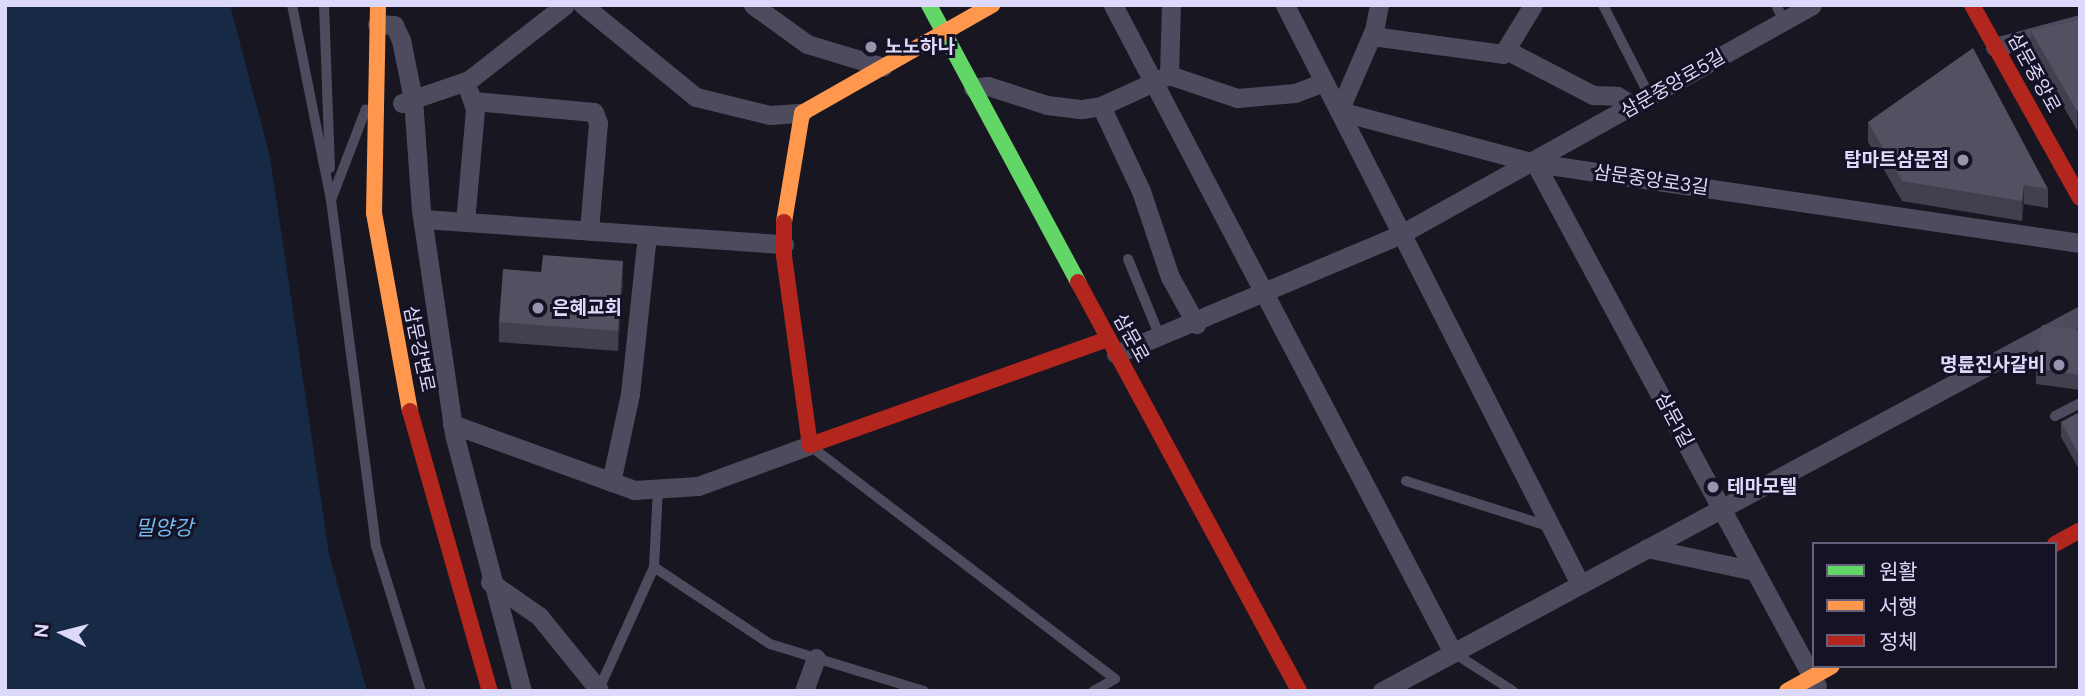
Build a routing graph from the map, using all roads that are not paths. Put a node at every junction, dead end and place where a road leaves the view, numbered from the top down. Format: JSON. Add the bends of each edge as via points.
{"nodes":[{"id":1,"x":292,"y":5,"type":"edge"},
{"id":2,"x":324,"y":5,"type":"edge"},
{"id":3,"x":565,"y":5,"type":"edge"},
{"id":4,"x":583,"y":5,"type":"edge"},
{"id":5,"x":753,"y":5,"type":"edge"},
{"id":6,"x":929,"y":5,"type":"edge"},
{"id":7,"x":992,"y":5,"type":"edge"},
{"id":8,"x":1113,"y":5,"type":"edge"},
{"id":9,"x":1171,"y":5,"type":"edge"},
{"id":10,"x":1284,"y":5,"type":"edge"},
{"id":11,"x":1379,"y":5,"type":"edge"},
{"id":12,"x":1533,"y":5,"type":"edge"},
{"id":13,"x":1603,"y":5,"type":"edge"},
{"id":14,"x":1812,"y":5,"type":"edge"},
{"id":15,"x":1972,"y":5,"type":"edge"},
{"id":16,"x":1780,"y":13,"type":"edge"},
{"id":17,"x":378,"y":15,"type":"edge"},
{"id":18,"x":2080,"y":24,"type":"edge"},
{"id":19,"x":943,"y":32,"type":"junction"},
{"id":20,"x":1372,"y":36,"type":"junction"},
{"id":21,"x":1995,"y":47,"type":"junction"},
{"id":22,"x":1508,"y":51,"type":"junction"},
{"id":23,"x":883,"y":67,"type":"junction"},
{"id":24,"x":1161,"y":78,"type":"junction"},
{"id":25,"x":464,"y":82,"type":"junction"},
{"id":26,"x":1324,"y":82,"type":"junction"},
{"id":27,"x":374,"y":86,"type":"junction"},
{"id":28,"x":973,"y":89,"type":"junction"},
{"id":29,"x":407,"y":101,"type":"junction"},
{"id":30,"x":473,"y":101,"type":"junction"},
{"id":31,"x":1642,"y":102,"type":"junction"},
{"id":32,"x":1101,"y":106,"type":"junction"},
{"id":33,"x":1339,"y":111,"type":"junction"},
{"id":34,"x":802,"y":113,"type":"junction"},
{"id":35,"x":1535,"y":163,"type":"junction"},
{"id":36,"x":2080,"y":198,"type":"edge"},
{"id":37,"x":331,"y":200,"type":"junction"},
{"id":38,"x":423,"y":219,"type":"junction"},
{"id":39,"x":466,"y":222,"type":"junction"},
{"id":40,"x":589,"y":231,"type":"junction"},
{"id":41,"x":1401,"y":234,"type":"junction"},
{"id":42,"x":647,"y":235,"type":"junction"},
{"id":43,"x":2080,"y":243,"type":"edge"},
{"id":44,"x":784,"y":244,"type":"junction"},
{"id":45,"x":1128,"y":259,"type":"dead end"},
{"id":46,"x":1262,"y":295,"type":"junction"},
{"id":47,"x":2080,"y":316,"type":"edge"},
{"id":48,"x":1196,"y":324,"type":"junction"},
{"id":49,"x":1160,"y":337,"type":"junction"},
{"id":50,"x":1112,"y":346,"type":"junction"},
{"id":51,"x":2080,"y":403,"type":"edge"},
{"id":52,"x":2055,"y":416,"type":"dead end"},
{"id":53,"x":452,"y":424,"type":"junction"},
{"id":54,"x":810,"y":446,"type":"junction"},
{"id":55,"x":1405,"y":481,"type":"dead end"},
{"id":56,"x":611,"y":482,"type":"junction"},
{"id":57,"x":658,"y":488,"type":"junction"},
{"id":58,"x":1721,"y":508,"type":"junction"},
{"id":59,"x":1552,"y":527,"type":"junction"},
{"id":60,"x":2080,"y":530,"type":"edge"},
{"id":61,"x":2057,"y":543,"type":"edge"},
{"id":62,"x":1647,"y":548,"type":"junction"},
{"id":63,"x":654,"y":567,"type":"junction"},
{"id":64,"x":1755,"y":571,"type":"junction"},
{"id":65,"x":490,"y":582,"type":"junction"},
{"id":66,"x":1580,"y":584,"type":"junction"},
{"id":67,"x":1453,"y":653,"type":"junction"},
{"id":68,"x":816,"y":658,"type":"junction"},
{"id":69,"x":1830,"y":668,"type":"edge"},
{"id":70,"x":1816,"y":684,"type":"edge"},
{"id":71,"x":599,"y":690,"type":"edge"},
{"id":72,"x":421,"y":691,"type":"edge"},
{"id":73,"x":490,"y":691,"type":"edge"},
{"id":74,"x":522,"y":691,"type":"edge"},
{"id":75,"x":804,"y":691,"type":"edge"},
{"id":76,"x":924,"y":691,"type":"edge"},
{"id":77,"x":1093,"y":691,"type":"edge"},
{"id":78,"x":1299,"y":691,"type":"edge"},
{"id":79,"x":1382,"y":691,"type":"edge"},
{"id":80,"x":1513,"y":691,"type":"edge"},
{"id":81,"x":1787,"y":691,"type":"edge"}],
"edges":[{"from":1,"to":37,"type":"lane"},
{"from":2,"to":37,"type":"lane"},
{"from":3,"to":25,"type":"street"},
{"from":4,"to":34,"type":"street","via":[[696,97],[770,115]]},
{"from":5,"to":23,"type":"street","via":[[807,44]]},
{"from":6,"to":19,"type":"street","name":"삼문로"},
{"from":7,"to":19,"type":"street"},
{"from":8,"to":24,"type":"street"},
{"from":9,"to":24,"type":"street"},
{"from":10,"to":26,"type":"street"},
{"from":11,"to":20,"type":"street"},
{"from":12,"to":22,"type":"street"},
{"from":13,"to":31,"type":"lane"},
{"from":14,"to":16,"type":"street","name":"삼문중앙로5길"},
{"from":15,"to":21,"type":"street","name":"삼문중앙로"},
{"from":16,"to":31,"type":"street","name":"삼문중앙로5길"},
{"from":17,"to":27,"type":"street","name":"삼문강변로"},
{"from":17,"to":29,"type":"street","via":[[394,25]]},
{"from":18,"to":21,"type":"street"},
{"from":19,"to":23,"type":"street"},
{"from":19,"to":28,"type":"street","name":"삼문로"},
{"from":20,"to":22,"type":"street","via":[[1503,54]]},
{"from":20,"to":33,"type":"street"},
{"from":21,"to":36,"type":"street","name":"삼문중앙로"},
{"from":22,"to":31,"type":"street","via":[[1593,95]]},
{"from":23,"to":34,"type":"street"},
{"from":24,"to":26,"type":"street","via":[[1237,98],[1295,93]]},
{"from":24,"to":32,"type":"street"},
{"from":24,"to":46,"type":"street"},
{"from":25,"to":29,"type":"street"},
{"from":25,"to":30,"type":"street"},
{"from":26,"to":33,"type":"street"},
{"from":27,"to":37,"type":"lane"},
{"from":27,"to":73,"type":"street","name":"삼문강변로","via":[[374,213],[392,328],[418,441]]},
{"from":28,"to":32,"type":"street","via":[[988,86],[1047,105],[1082,110]]},
{"from":28,"to":50,"type":"street","name":"삼문로"},
{"from":29,"to":38,"type":"street"},
{"from":30,"to":39,"type":"street"},
{"from":30,"to":40,"type":"street","via":[[594,112],[598,123]]},
{"from":31,"to":35,"type":"street","name":"삼문중앙로5길"},
{"from":32,"to":48,"type":"street","via":[[1141,191],[1170,277]]},
{"from":33,"to":35,"type":"street","name":"삼문중앙로3길"},
{"from":33,"to":41,"type":"street"},
{"from":34,"to":44,"type":"street"},
{"from":35,"to":41,"type":"street","name":"삼문중앙로5길"},
{"from":35,"to":43,"type":"street","name":"삼문중앙로3길"},
{"from":35,"to":58,"type":"street","name":"삼문1길"},
{"from":37,"to":72,"type":"lane","via":[[376,546]]},
{"from":38,"to":39,"type":"street"},
{"from":38,"to":53,"type":"street"},
{"from":39,"to":40,"type":"street"},
{"from":40,"to":42,"type":"street"},
{"from":41,"to":46,"type":"street","name":"삼문중앙로5길"},
{"from":41,"to":59,"type":"street"},
{"from":42,"to":44,"type":"street"},
{"from":42,"to":56,"type":"street","via":[[630,394]]},
{"from":44,"to":54,"type":"street"},
{"from":45,"to":49,"type":"lane"},
{"from":46,"to":48,"type":"street","name":"삼문중앙로5길"},
{"from":46,"to":67,"type":"street"},
{"from":47,"to":58,"type":"street"},
{"from":48,"to":49,"type":"street","name":"삼문중앙로5길"},
{"from":49,"to":50,"type":"street","name":"삼문중앙로5길"},
{"from":50,"to":54,"type":"street"},
{"from":50,"to":78,"type":"street","name":"삼문로"},
{"from":51,"to":52,"type":"lane"},
{"from":53,"to":56,"type":"street"},
{"from":53,"to":65,"type":"street"},
{"from":54,"to":57,"type":"street","via":[[698,486]]},
{"from":54,"to":77,"type":"lane","via":[[1115,679]]},
{"from":55,"to":59,"type":"lane"},
{"from":56,"to":57,"type":"street","via":[[634,490]]},
{"from":57,"to":63,"type":"lane"},
{"from":58,"to":62,"type":"street"},
{"from":58,"to":64,"type":"street","name":"삼문1길"},
{"from":59,"to":66,"type":"street"},
{"from":60,"to":61,"type":"street"},
{"from":62,"to":64,"type":"street"},
{"from":62,"to":66,"type":"street"},
{"from":63,"to":68,"type":"lane","via":[[770,644]]},
{"from":63,"to":71,"type":"lane"},
{"from":64,"to":70,"type":"street","name":"삼문1길"},
{"from":65,"to":71,"type":"street","via":[[540,616]]},
{"from":65,"to":74,"type":"street"},
{"from":66,"to":67,"type":"street"},
{"from":67,"to":79,"type":"street"},
{"from":67,"to":80,"type":"lane"},
{"from":68,"to":75,"type":"street"},
{"from":68,"to":76,"type":"lane"},
{"from":69,"to":70,"type":"street"},
{"from":70,"to":81,"type":"street"}]}
